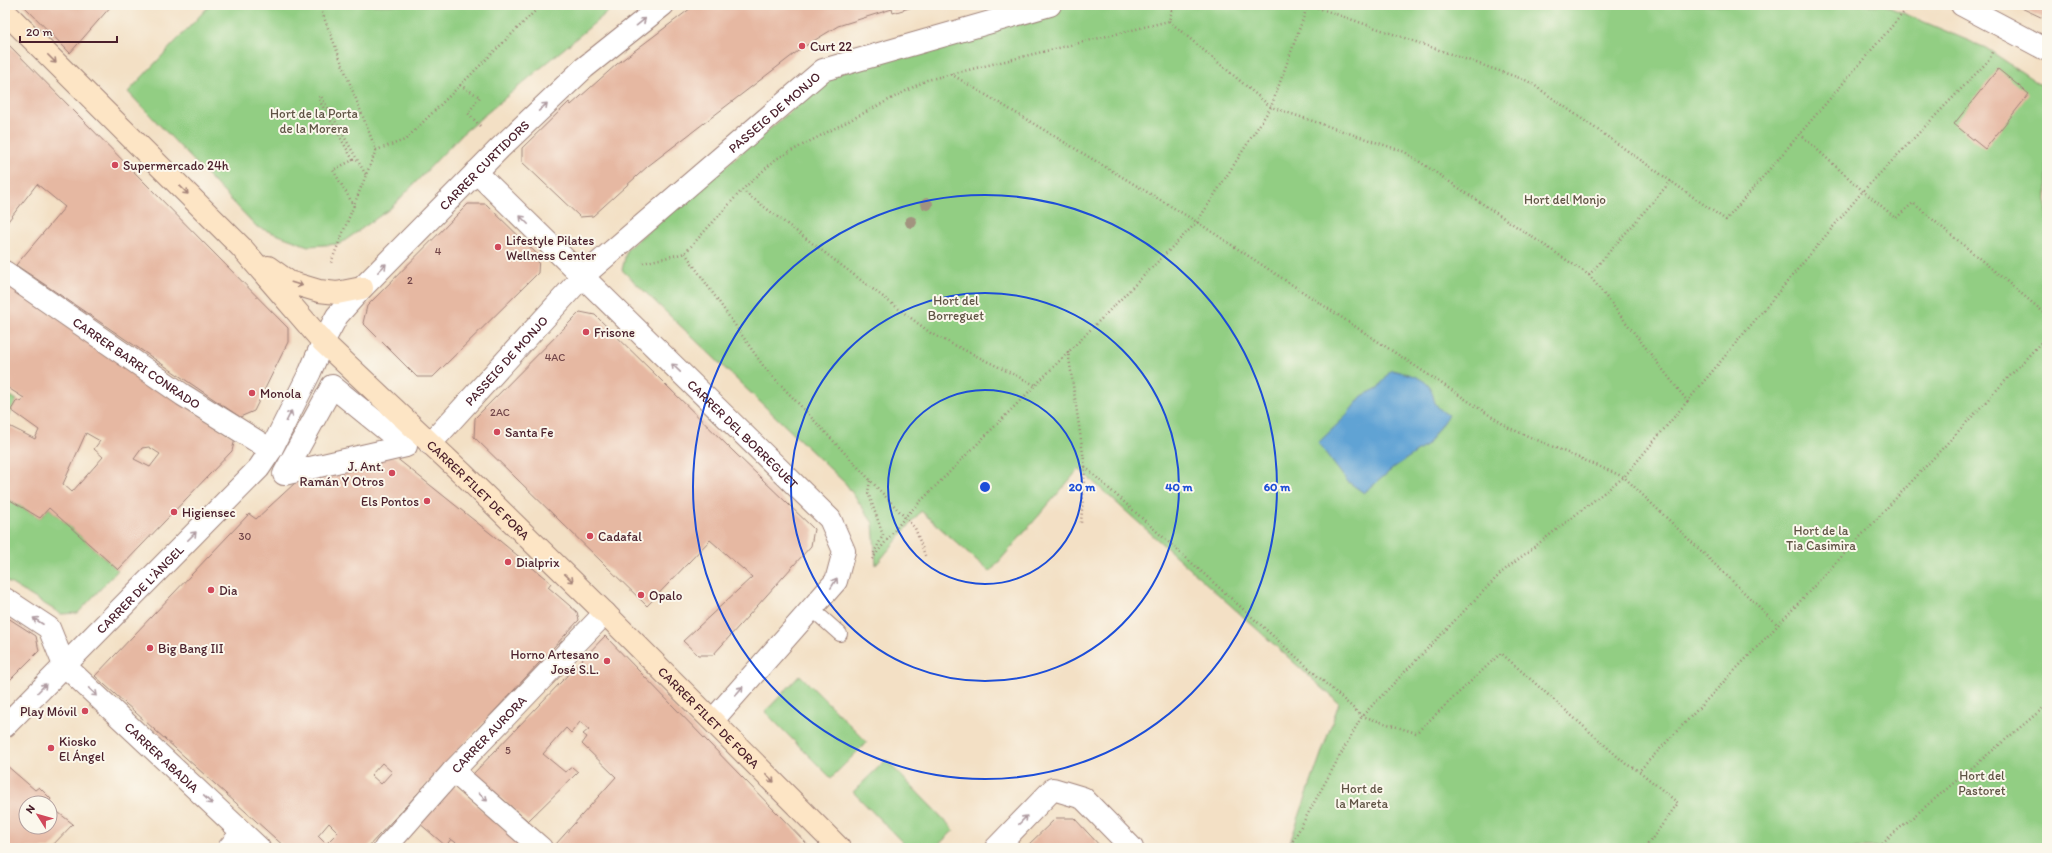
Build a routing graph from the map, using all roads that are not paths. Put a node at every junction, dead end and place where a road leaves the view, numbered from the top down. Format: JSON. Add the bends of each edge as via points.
{"nodes":[{"id":1,"x":663,"y":5,"type":"edge"},
{"id":2,"x":1050,"y":5,"type":"edge"},
{"id":3,"x":1962,"y":5,"type":"edge"},
{"id":4,"x":5,"y":12,"type":"edge"},
{"id":5,"x":2047,"y":50,"type":"edge"},
{"id":6,"x":476,"y":172,"type":"junction"},
{"id":7,"x":241,"y":247,"type":"junction"},
{"id":8,"x":5,"y":272,"type":"edge"},
{"id":9,"x":582,"y":277,"type":"junction"},
{"id":10,"x":362,"y":288,"type":"junction"},
{"id":11,"x":323,"y":342,"type":"junction"},
{"id":12,"x":430,"y":444,"type":"junction"},
{"id":13,"x":271,"y":450,"type":"junction"},
{"id":14,"x":284,"y":474,"type":"joint"},
{"id":15,"x":5,"y":600,"type":"edge"},
{"id":16,"x":812,"y":609,"type":"junction"},
{"id":17,"x":605,"y":613,"type":"junction"},
{"id":18,"x":840,"y":634,"type":"dead end"},
{"id":19,"x":64,"y":665,"type":"junction"},
{"id":20,"x":713,"y":720,"type":"junction"},
{"id":21,"x":5,"y":726,"type":"edge"},
{"id":22,"x":453,"y":771,"type":"junction"},
{"id":23,"x":235,"y":840,"type":"edge"},
{"id":24,"x":259,"y":848,"type":"edge"},
{"id":25,"x":385,"y":848,"type":"edge"},
{"id":26,"x":541,"y":848,"type":"edge"},
{"id":27,"x":839,"y":848,"type":"edge"},
{"id":28,"x":996,"y":848,"type":"edge"},
{"id":29,"x":1132,"y":848,"type":"edge"}],
"edges":[{"from":6,"to":1,"type":"street","name":"CARRER CURTIDORS","one_way":true,"via":[[584,68]]},
{"from":2,"to":9,"type":"street","name":"PASSEIG DE MONJO","via":[[823,70]]},
{"from":3,"to":5,"type":"street"},
{"from":4,"to":7,"type":"street","name":"CARRER FILET DE FORA","one_way":true},
{"from":9,"to":6,"type":"street","name":"CARRER DEL BORREGUET","one_way":true},
{"from":10,"to":6,"type":"street","name":"CARRER CURTIDORS","one_way":true},
{"from":7,"to":10,"type":"street","name":"CARRER FILET DE FORA","one_way":true,"via":[[289,282],[319,291],[337,293]]},
{"from":7,"to":11,"type":"street","name":"CARRER FILET DE FORA"},
{"from":8,"to":13,"type":"street","name":"CARRER BARRI CONRADO","via":[[183,395]]},
{"from":9,"to":12,"type":"street","name":"PASSEIG DE MONJO"},
{"from":16,"to":9,"type":"street","name":"CARRER DEL BORREGUET","one_way":true,"via":[[836,581],[844,551],[830,519]]},
{"from":10,"to":11,"type":"street","name":"CARRER CURTIDORS","via":[[337,316]]},
{"from":11,"to":12,"type":"street","name":"CARRER FILET DE FORA"},
{"from":13,"to":11,"type":"street","name":"CARRER DE L'ÀNGEL","one_way":true},
{"from":12,"to":17,"type":"street","name":"CARRER FILET DE FORA","one_way":true},
{"from":19,"to":13,"type":"street","name":"CARRER DE L'ÀNGEL","one_way":true,"via":[[258,468]]},
{"from":14,"to":14,"type":"street","via":[[322,466],[406,446],[332,386]]},
{"from":19,"to":15,"type":"street","one_way":true,"via":[[49,628]]},
{"from":16,"to":18,"type":"lane"},
{"from":20,"to":16,"type":"street","name":"CARRER DEL BORREGUET","one_way":true},
{"from":17,"to":20,"type":"street","name":"CARRER FILET DE FORA"},
{"from":17,"to":22,"type":"street","name":"CARRER AURORA"},
{"from":21,"to":19,"type":"street","name":"CARRER DE L'ÀNGEL","one_way":true},
{"from":19,"to":23,"type":"street","name":"CARRER ABADIA","one_way":true},
{"from":20,"to":27,"type":"street","name":"CARRER FILET DE FORA","one_way":true},
{"from":22,"to":25,"type":"street"},
{"from":22,"to":26,"type":"street","name":"CARRER AURORA","one_way":true},
{"from":23,"to":24,"type":"street","name":"CARRER ABADIA"},
{"from":28,"to":29,"type":"street","one_way":true,"via":[[1053,790],[1083,798]]}]}
